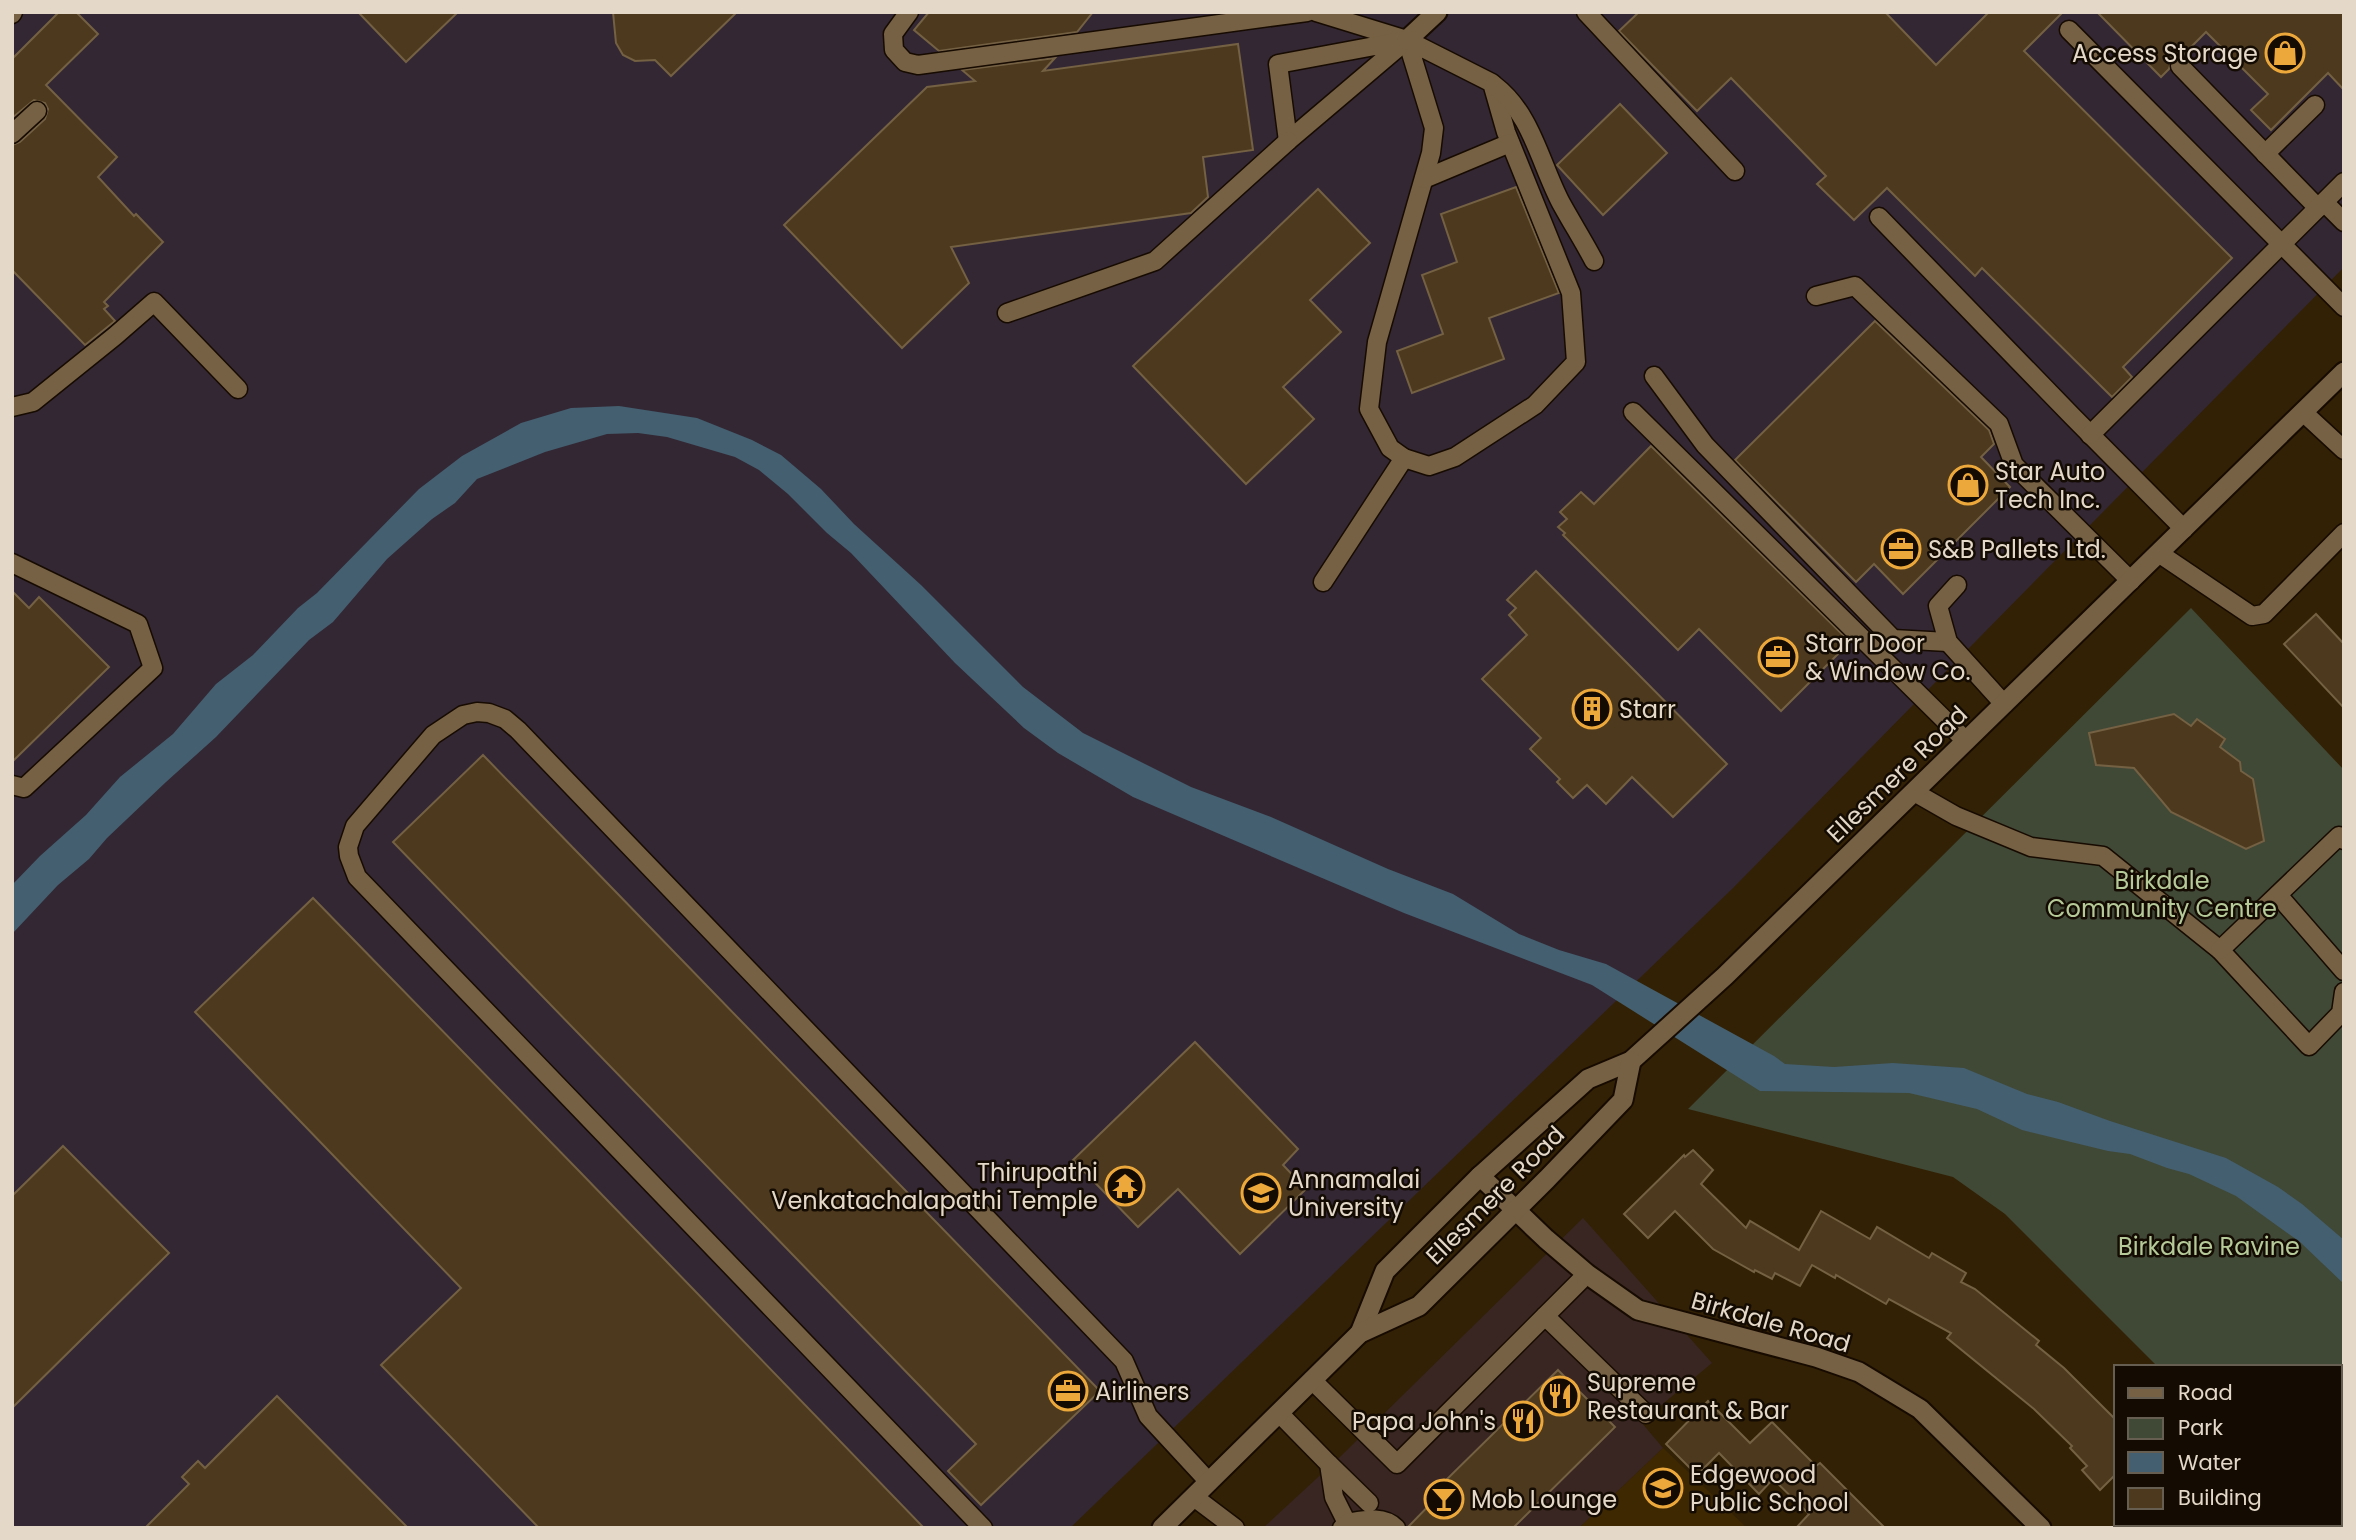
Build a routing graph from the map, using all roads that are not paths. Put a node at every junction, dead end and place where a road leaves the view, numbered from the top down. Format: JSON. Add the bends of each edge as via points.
{"nodes":[{"id":1,"x":909,"y":12,"type":"edge"},
{"id":2,"x":1307,"y":12,"type":"edge"},
{"id":3,"x":1316,"y":12,"type":"edge"},
{"id":4,"x":1437,"y":12,"type":"edge"},
{"id":5,"x":1586,"y":12,"type":"edge"},
{"id":6,"x":2069,"y":30,"type":"dead end"},
{"id":7,"x":1407,"y":40,"type":"junction"},
{"id":8,"x":2179,"y":66,"type":"dead end"},
{"id":9,"x":1492,"y":83,"type":"junction"},
{"id":10,"x":2315,"y":105,"type":"dead end"},
{"id":11,"x":37,"y":111,"type":"dead end"},
{"id":12,"x":12,"y":134,"type":"edge"},
{"id":13,"x":1288,"y":141,"type":"junction"},
{"id":14,"x":1510,"y":143,"type":"junction"},
{"id":15,"x":2265,"y":154,"type":"junction"},
{"id":16,"x":1735,"y":171,"type":"dead end"},
{"id":17,"x":1424,"y":179,"type":"junction"},
{"id":18,"x":2344,"y":182,"type":"edge"},
{"id":19,"x":2321,"y":205,"type":"junction"},
{"id":20,"x":1879,"y":217,"type":"dead end"},
{"id":21,"x":2344,"y":222,"type":"edge"},
{"id":22,"x":2282,"y":243,"type":"junction"},
{"id":23,"x":1594,"y":261,"type":"dead end"},
{"id":24,"x":1816,"y":296,"type":"dead end"},
{"id":25,"x":2344,"y":307,"type":"edge"},
{"id":26,"x":1007,"y":313,"type":"dead end"},
{"id":27,"x":2344,"y":372,"type":"edge"},
{"id":28,"x":1654,"y":376,"type":"dead end"},
{"id":29,"x":238,"y":389,"type":"dead end"},
{"id":30,"x":12,"y":407,"type":"edge"},
{"id":31,"x":1633,"y":412,"type":"dead end"},
{"id":32,"x":2304,"y":413,"type":"junction"},
{"id":33,"x":2090,"y":435,"type":"junction"},
{"id":34,"x":2344,"y":450,"type":"edge"},
{"id":35,"x":1404,"y":458,"type":"junction"},
{"id":36,"x":2184,"y":529,"type":"junction"},
{"id":37,"x":2344,"y":533,"type":"edge"},
{"id":38,"x":2160,"y":554,"type":"junction"},
{"id":39,"x":12,"y":563,"type":"edge"},
{"id":40,"x":2131,"y":581,"type":"junction"},
{"id":41,"x":1323,"y":582,"type":"dead end"},
{"id":42,"x":1956,"y":585,"type":"dead end"},
{"id":43,"x":1948,"y":642,"type":"junction"},
{"id":44,"x":2004,"y":704,"type":"junction"},
{"id":45,"x":1966,"y":741,"type":"junction"},
{"id":46,"x":12,"y":785,"type":"edge"},
{"id":47,"x":1914,"y":792,"type":"junction"},
{"id":48,"x":2344,"y":840,"type":"edge"},
{"id":49,"x":2277,"y":895,"type":"junction"},
{"id":50,"x":2220,"y":950,"type":"junction"},
{"id":51,"x":2344,"y":971,"type":"edge"},
{"id":52,"x":2344,"y":992,"type":"edge"},
{"id":53,"x":1631,"y":1061,"type":"junction"},
{"id":54,"x":1480,"y":1176,"type":"junction"},
{"id":55,"x":1516,"y":1210,"type":"junction"},
{"id":56,"x":1587,"y":1275,"type":"junction"},
{"id":57,"x":1545,"y":1316,"type":"junction"},
{"id":58,"x":1360,"y":1333,"type":"junction"},
{"id":59,"x":1312,"y":1380,"type":"junction"},
{"id":60,"x":1279,"y":1413,"type":"junction"},
{"id":61,"x":1646,"y":1414,"type":"dead end"},
{"id":62,"x":1329,"y":1464,"type":"junction"},
{"id":63,"x":1209,"y":1482,"type":"junction"},
{"id":64,"x":1194,"y":1497,"type":"junction"},
{"id":65,"x":1369,"y":1503,"type":"dead end"},
{"id":66,"x":1344,"y":1525,"type":"edge"},
{"id":67,"x":983,"y":1528,"type":"edge"},
{"id":68,"x":1161,"y":1528,"type":"edge"},
{"id":69,"x":1235,"y":1528,"type":"edge"},
{"id":70,"x":1396,"y":1528,"type":"edge"},
{"id":71,"x":2041,"y":1528,"type":"edge"}],
"edges":[{"from":1,"to":2,"type":"lane","via":[[893,34],[894,50],[905,62],[918,65]]},
{"from":3,"to":7,"type":"lane"},
{"from":4,"to":7,"type":"main road"},
{"from":5,"to":16,"type":"lane"},
{"from":6,"to":22,"type":"lane"},
{"from":7,"to":9,"type":"lane"},
{"from":7,"to":13,"type":"lane"},
{"from":7,"to":13,"type":"lane","via":[[1278,64]]},
{"from":7,"to":17,"type":"lane","via":[[1434,128]]},
{"from":8,"to":15,"type":"lane"},
{"from":9,"to":14,"type":"lane"},
{"from":9,"to":23,"type":"lane","via":[[1508,96],[1528,126],[1561,202]]},
{"from":10,"to":15,"type":"lane"},
{"from":11,"to":12,"type":"lane"},
{"from":13,"to":26,"type":"lane","via":[[1155,261]]},
{"from":14,"to":17,"type":"lane"},
{"from":14,"to":35,"type":"lane","via":[[1571,293],[1576,362],[1535,405],[1455,457],[1429,466]]},
{"from":15,"to":19,"type":"lane"},
{"from":17,"to":35,"type":"lane","via":[[1377,342],[1369,409],[1390,448]]},
{"from":18,"to":19,"type":"lane"},
{"from":19,"to":21,"type":"lane"},
{"from":19,"to":22,"type":"lane"},
{"from":20,"to":33,"type":"lane"},
{"from":22,"to":25,"type":"lane"},
{"from":22,"to":33,"type":"lane"},
{"from":24,"to":40,"type":"lane","via":[[1855,286],[1999,424],[2014,465]]},
{"from":27,"to":32,"type":"main road","name":"Ellesmere Road"},
{"from":28,"to":43,"type":"lane","via":[[1705,445],[1893,639]]},
{"from":29,"to":30,"type":"lane","via":[[154,302],[33,402]]},
{"from":31,"to":45,"type":"lane"},
{"from":32,"to":34,"type":"lane"},
{"from":32,"to":36,"type":"main road","name":"Ellesmere Road"},
{"from":33,"to":36,"type":"lane"},
{"from":35,"to":41,"type":"lane"},
{"from":36,"to":38,"type":"main road","name":"Ellesmere Road"},
{"from":37,"to":38,"type":"lane","via":[[2264,614],[2252,616]]},
{"from":38,"to":40,"type":"main road","name":"Ellesmere Road"},
{"from":39,"to":46,"type":"lane","via":[[138,624],[153,668],[24,788]]},
{"from":40,"to":44,"type":"main road","name":"Ellesmere Road"},
{"from":42,"to":43,"type":"lane","via":[[1938,606]]},
{"from":43,"to":44,"type":"lane"},
{"from":44,"to":45,"type":"main road","name":"Ellesmere Road"},
{"from":45,"to":47,"type":"main road","name":"Ellesmere Road"},
{"from":47,"to":50,"type":"lane","via":[[1956,816],[2031,847],[2103,856]]},
{"from":47,"to":53,"type":"main road","name":"Ellesmere Road"},
{"from":48,"to":49,"type":"lane","via":[[2339,836]]},
{"from":49,"to":50,"type":"lane"},
{"from":49,"to":51,"type":"lane"},
{"from":50,"to":52,"type":"lane","via":[[2309,1046],[2341,1013]]},
{"from":53,"to":54,"type":"main road","name":"Ellesmere Road","via":[[1588,1079]]},
{"from":53,"to":55,"type":"main road","name":"Ellesmere Road","via":[[1623,1100]]},
{"from":54,"to":55,"type":"main road","name":"Birkdale Road"},
{"from":54,"to":58,"type":"main road","name":"Ellesmere Road","via":[[1385,1271]]},
{"from":55,"to":56,"type":"main road","name":"Birkdale Road"},
{"from":55,"to":58,"type":"main road","name":"Ellesmere Road","via":[[1419,1306]]},
{"from":56,"to":57,"type":"lane"},
{"from":56,"to":71,"type":"main road","name":"Birkdale Road","via":[[1638,1310],[1859,1372],[1920,1409]]},
{"from":57,"to":59,"type":"lane","via":[[1396,1464]]},
{"from":57,"to":61,"type":"lane"},
{"from":58,"to":59,"type":"main road","name":"Ellesmere Road"},
{"from":59,"to":60,"type":"main road","name":"Ellesmere Road"},
{"from":60,"to":62,"type":"lane"},
{"from":60,"to":63,"type":"main road","name":"Ellesmere Road"},
{"from":62,"to":65,"type":"lane"},
{"from":62,"to":66,"type":"lane"},
{"from":63,"to":64,"type":"main road","name":"Ellesmere Road"},
{"from":63,"to":67,"type":"lane","via":[[1148,1416],[1124,1362],[518,730],[489,713],[463,715],[449,723],[433,735],[355,826],[348,846],[357,877]]},
{"from":64,"to":68,"type":"main road","name":"Ellesmere Road"},
{"from":64,"to":69,"type":"lane"},
{"from":66,"to":70,"type":"lane","via":[[1373,1519]]}]}
